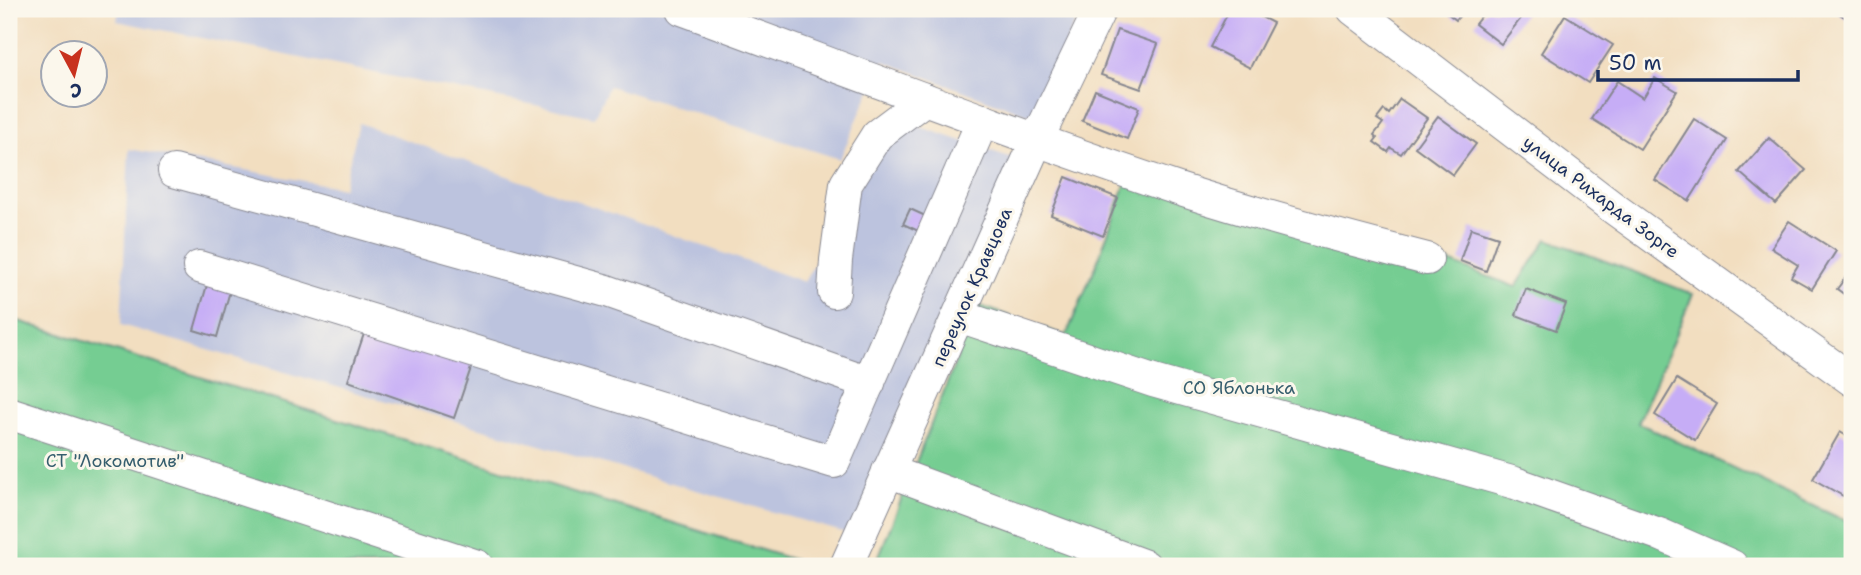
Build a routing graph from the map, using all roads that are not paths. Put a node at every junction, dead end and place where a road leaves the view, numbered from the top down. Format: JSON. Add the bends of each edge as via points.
{"nodes":[{"id":1,"x":682,"y":9,"type":"edge"},
{"id":2,"x":1100,"y":9,"type":"edge"},
{"id":3,"x":1353,"y":9,"type":"edge"},
{"id":4,"x":925,"y":99,"type":"junction"},
{"id":5,"x":983,"y":120,"type":"junction"},
{"id":6,"x":1037,"y":140,"type":"junction"},
{"id":7,"x":174,"y":171,"type":"dead end"},
{"id":8,"x":1427,"y":259,"type":"dead end"},
{"id":9,"x":199,"y":267,"type":"dead end"},
{"id":10,"x":834,"y":292,"type":"dead end"},
{"id":11,"x":960,"y":316,"type":"junction"},
{"id":12,"x":1852,"y":380,"type":"edge"},
{"id":13,"x":869,"y":383,"type":"junction"},
{"id":14,"x":9,"y":413,"type":"edge"},
{"id":15,"x":888,"y":471,"type":"junction"},
{"id":16,"x":477,"y":566,"type":"edge"},
{"id":17,"x":846,"y":566,"type":"edge"},
{"id":18,"x":1145,"y":566,"type":"edge"},
{"id":19,"x":1732,"y":566,"type":"edge"}],
"edges":[{"from":1,"to":4,"type":"street"},
{"from":2,"to":6,"type":"street","name":"переулок Кравцова"},
{"from":3,"to":12,"type":"street","name":"улица Рихарда Зорге","via":[[1612,208]]},
{"from":4,"to":5,"type":"street"},
{"from":4,"to":10,"type":"street","via":[[877,135],[846,184]]},
{"from":5,"to":6,"type":"street"},
{"from":5,"to":13,"type":"street"},
{"from":6,"to":8,"type":"street","via":[[1302,227]]},
{"from":6,"to":11,"type":"street","name":"переулок Кравцова"},
{"from":7,"to":13,"type":"street","via":[[607,291]]},
{"from":9,"to":13,"type":"street","via":[[834,463]]},
{"from":11,"to":15,"type":"street","name":"переулок Кравцова"},
{"from":11,"to":19,"type":"street","via":[[1153,381],[1515,483],[1660,534]]},
{"from":14,"to":16,"type":"street"},
{"from":15,"to":17,"type":"street","name":"переулок Кравцова"},
{"from":15,"to":18,"type":"street"}]}
